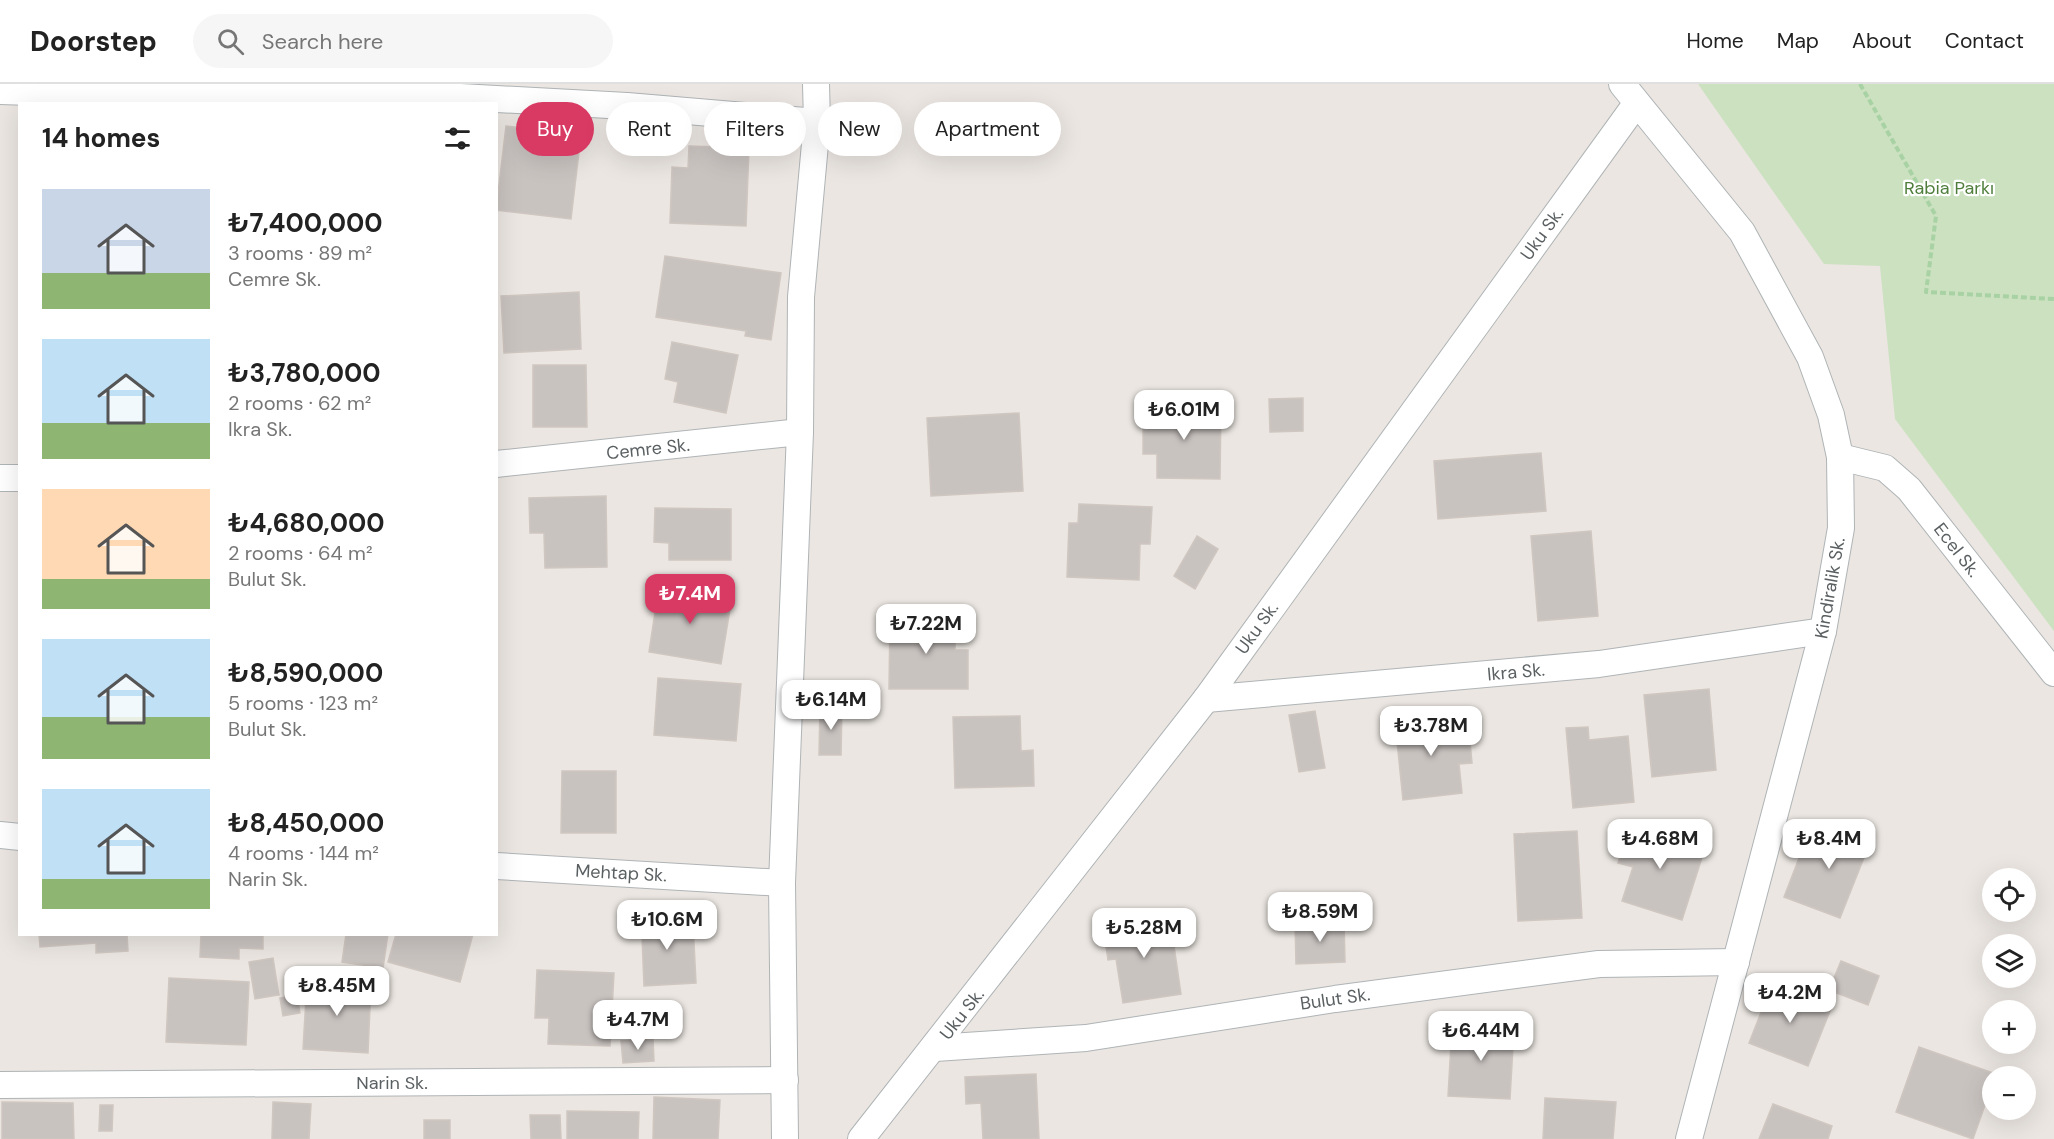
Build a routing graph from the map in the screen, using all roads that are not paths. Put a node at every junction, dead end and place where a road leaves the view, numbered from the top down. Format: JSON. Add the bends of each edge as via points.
{"nodes":[{"id":1,"x":816,"y":84,"type":"edge"},
{"id":2,"x":0,"y":92,"type":"edge"},
{"id":3,"x":1629,"y":94,"type":"edge"},
{"id":4,"x":817,"y":122,"type":"junction"},
{"id":5,"x":800,"y":432,"type":"junction"},
{"id":6,"x":1840,"y":457,"type":"junction"},
{"id":7,"x":498,"y":464,"type":"edge"},
{"id":8,"x":0,"y":478,"type":"edge"},
{"id":9,"x":18,"y":478,"type":"edge"},
{"id":10,"x":1823,"y":631,"type":"junction"},
{"id":11,"x":2054,"y":673,"type":"edge"},
{"id":12,"x":1206,"y":699,"type":"junction"},
{"id":13,"x":0,"y":835,"type":"edge"},
{"id":14,"x":18,"y":837,"type":"edge"},
{"id":15,"x":498,"y":866,"type":"edge"},
{"id":16,"x":782,"y":883,"type":"junction"},
{"id":17,"x":1736,"y":962,"type":"junction"},
{"id":18,"x":935,"y":1048,"type":"junction"},
{"id":19,"x":785,"y":1080,"type":"junction"},
{"id":20,"x":0,"y":1085,"type":"edge"},
{"id":21,"x":785,"y":1139,"type":"edge"},
{"id":22,"x":861,"y":1139,"type":"edge"},
{"id":23,"x":1689,"y":1139,"type":"edge"}],
"edges":[{"from":1,"to":4,"type":"street"},
{"from":2,"to":4,"type":"street","via":[[442,96]]},
{"from":3,"to":6,"type":"street","name":"Kindiralik Sk.","via":[[1742,232],[1810,357],[1831,415]]},
{"from":3,"to":12,"type":"street","name":"Uku Sk."},
{"from":4,"to":5,"type":"street","via":[[801,297]]},
{"from":5,"to":7,"type":"street","name":"Cemre Sk."},
{"from":5,"to":16,"type":"street"},
{"from":6,"to":10,"type":"street","name":"Kindiralik Sk.","via":[[1841,528]]},
{"from":6,"to":11,"type":"street","name":"Ecel Sk.","via":[[1885,468],[1909,489]]},
{"from":8,"to":9,"type":"street"},
{"from":10,"to":12,"type":"street","name":"Ikra Sk.","via":[[1599,664]]},
{"from":10,"to":17,"type":"street","name":"Kindiralik Sk."},
{"from":12,"to":18,"type":"street","name":"Uku Sk."},
{"from":13,"to":14,"type":"street"},
{"from":15,"to":16,"type":"street","name":"Mehtap Sk."},
{"from":16,"to":19,"type":"street"},
{"from":17,"to":18,"type":"street","name":"Bulut Sk.","via":[[1599,964],[1335,999],[1086,1038]]},
{"from":17,"to":23,"type":"street","name":"Kindiralik Sk."},
{"from":18,"to":22,"type":"street","name":"Uku Sk."},
{"from":19,"to":20,"type":"street","name":"Narin Sk."},
{"from":19,"to":21,"type":"street"}]}
